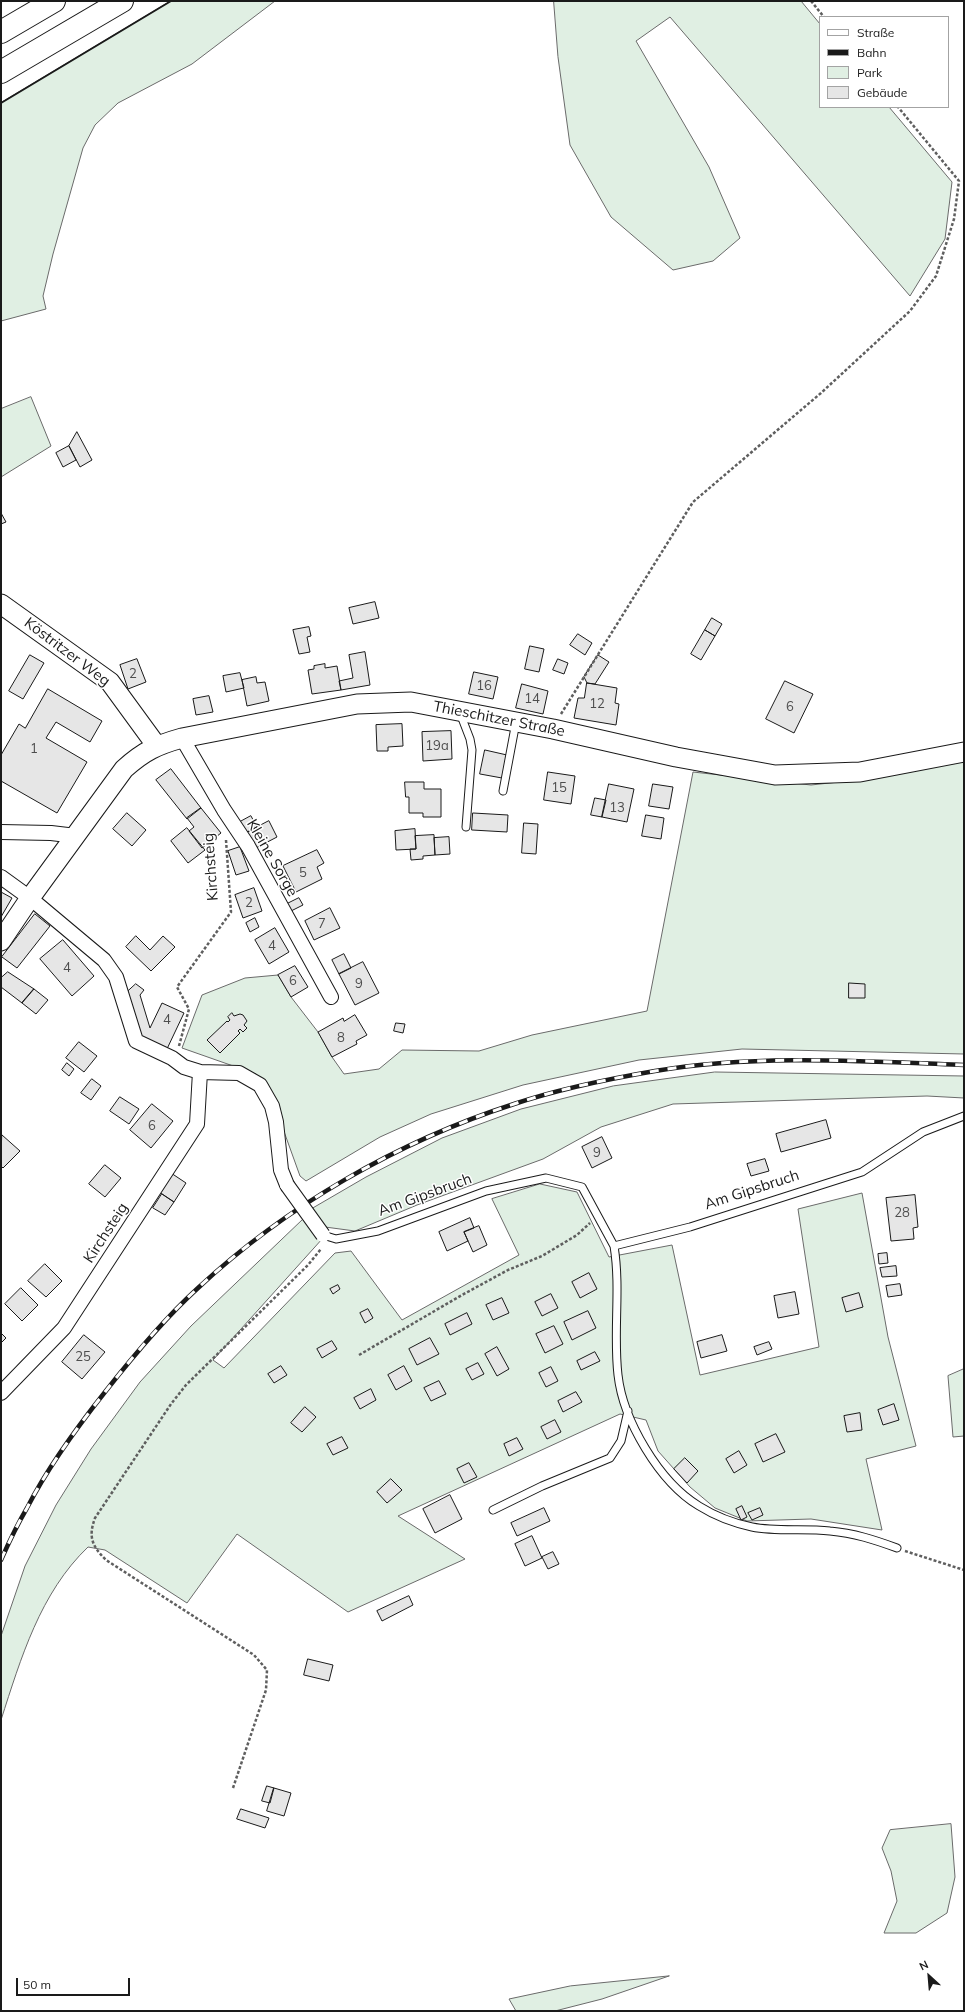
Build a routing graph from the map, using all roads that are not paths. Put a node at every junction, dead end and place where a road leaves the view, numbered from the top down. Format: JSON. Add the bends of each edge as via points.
{"nodes":[{"id":1,"x":54,"y":1,"type":"edge"},
{"id":2,"x":122,"y":1,"type":"edge"},
{"id":3,"x":1,"y":32,"type":"edge"},
{"id":4,"x":1,"y":72,"type":"edge"},
{"id":5,"x":1,"y":604,"type":"edge"},
{"id":6,"x":459,"y":711,"type":"junction"},
{"id":7,"x":516,"y":722,"type":"junction"},
{"id":8,"x":182,"y":738,"type":"junction"},
{"id":9,"x":156,"y":745,"type":"junction"},
{"id":10,"x":964,"y":752,"type":"edge"},
{"id":11,"x":503,"y":791,"type":"dead end"},
{"id":12,"x":466,"y":827,"type":"dead end"},
{"id":13,"x":1,"y":832,"type":"edge"},
{"id":14,"x":76,"y":836,"type":"junction"},
{"id":15,"x":1,"y":877,"type":"edge"},
{"id":16,"x":30,"y":898,"type":"junction"},
{"id":17,"x":1,"y":941,"type":"edge"},
{"id":18,"x":331,"y":997,"type":"dead end"},
{"id":19,"x":200,"y":1072,"type":"junction"},
{"id":20,"x":964,"y":1116,"type":"edge"},
{"id":21,"x":326,"y":1236,"type":"joint"},
{"id":22,"x":614,"y":1246,"type":"junction"},
{"id":23,"x":1,"y":1393,"type":"edge"},
{"id":24,"x":628,"y":1411,"type":"junction"},
{"id":25,"x":493,"y":1510,"type":"dead end"},
{"id":26,"x":897,"y":1548,"type":"road end"}],
"edges":[{"from":1,"to":3,"type":"highway"},
{"from":2,"to":4,"type":"highway"},
{"from":5,"to":9,"type":"main road","name":"Köstritzer Weg","via":[[110,682]]},
{"from":6,"to":7,"type":"main road","name":"Thieschitzer Straße"},
{"from":6,"to":8,"type":"main road","name":"Thieschitzer Straße","via":[[411,702],[356,704]]},
{"from":6,"to":12,"type":"lane","via":[[472,750]]},
{"from":7,"to":10,"type":"main road","name":"Thieschitzer Straße","via":[[676,757],[775,775],[860,772]]},
{"from":7,"to":11,"type":"lane"},
{"from":8,"to":9,"type":"main road","name":"Thieschitzer Straße"},
{"from":8,"to":18,"type":"street","name":"Kleine Sorge","via":[[248,846]]},
{"from":9,"to":14,"type":"main road","name":"Thieschitzer Straße","via":[[124,769]]},
{"from":13,"to":14,"type":"street"},
{"from":14,"to":16,"type":"main road","name":"Thieschitzer Straße"},
{"from":15,"to":16,"type":"street"},
{"from":16,"to":17,"type":"main road","name":"Thieschitzer Straße"},
{"from":16,"to":19,"type":"street","via":[[104,960],[116,977],[136,1041],[172,1058],[184,1067]]},
{"from":19,"to":21,"type":"street","bridge":true,"via":[[239,1073],[260,1085],[272,1106],[281,1170],[287,1185]]},
{"from":19,"to":23,"type":"street","name":"Kirchsteig","via":[[197,1124],[64,1328]]},
{"from":20,"to":22,"type":"lane","name":"Am Gipsbruch","via":[[923,1132],[862,1172],[690,1227]]},
{"from":21,"to":22,"type":"lane","name":"Am Gipsbruch","via":[[336,1239],[378,1231],[486,1191],[546,1178],[582,1187]]},
{"from":22,"to":24,"type":"lane","via":[[618,1271],[616,1354],[618,1377]]},
{"from":24,"to":25,"type":"lane","via":[[621,1441],[610,1458],[542,1486]]},
{"from":24,"to":26,"type":"lane","via":[[653,1460],[670,1482],[698,1506],[722,1518],[753,1527],[830,1531],[859,1536]]}]}
